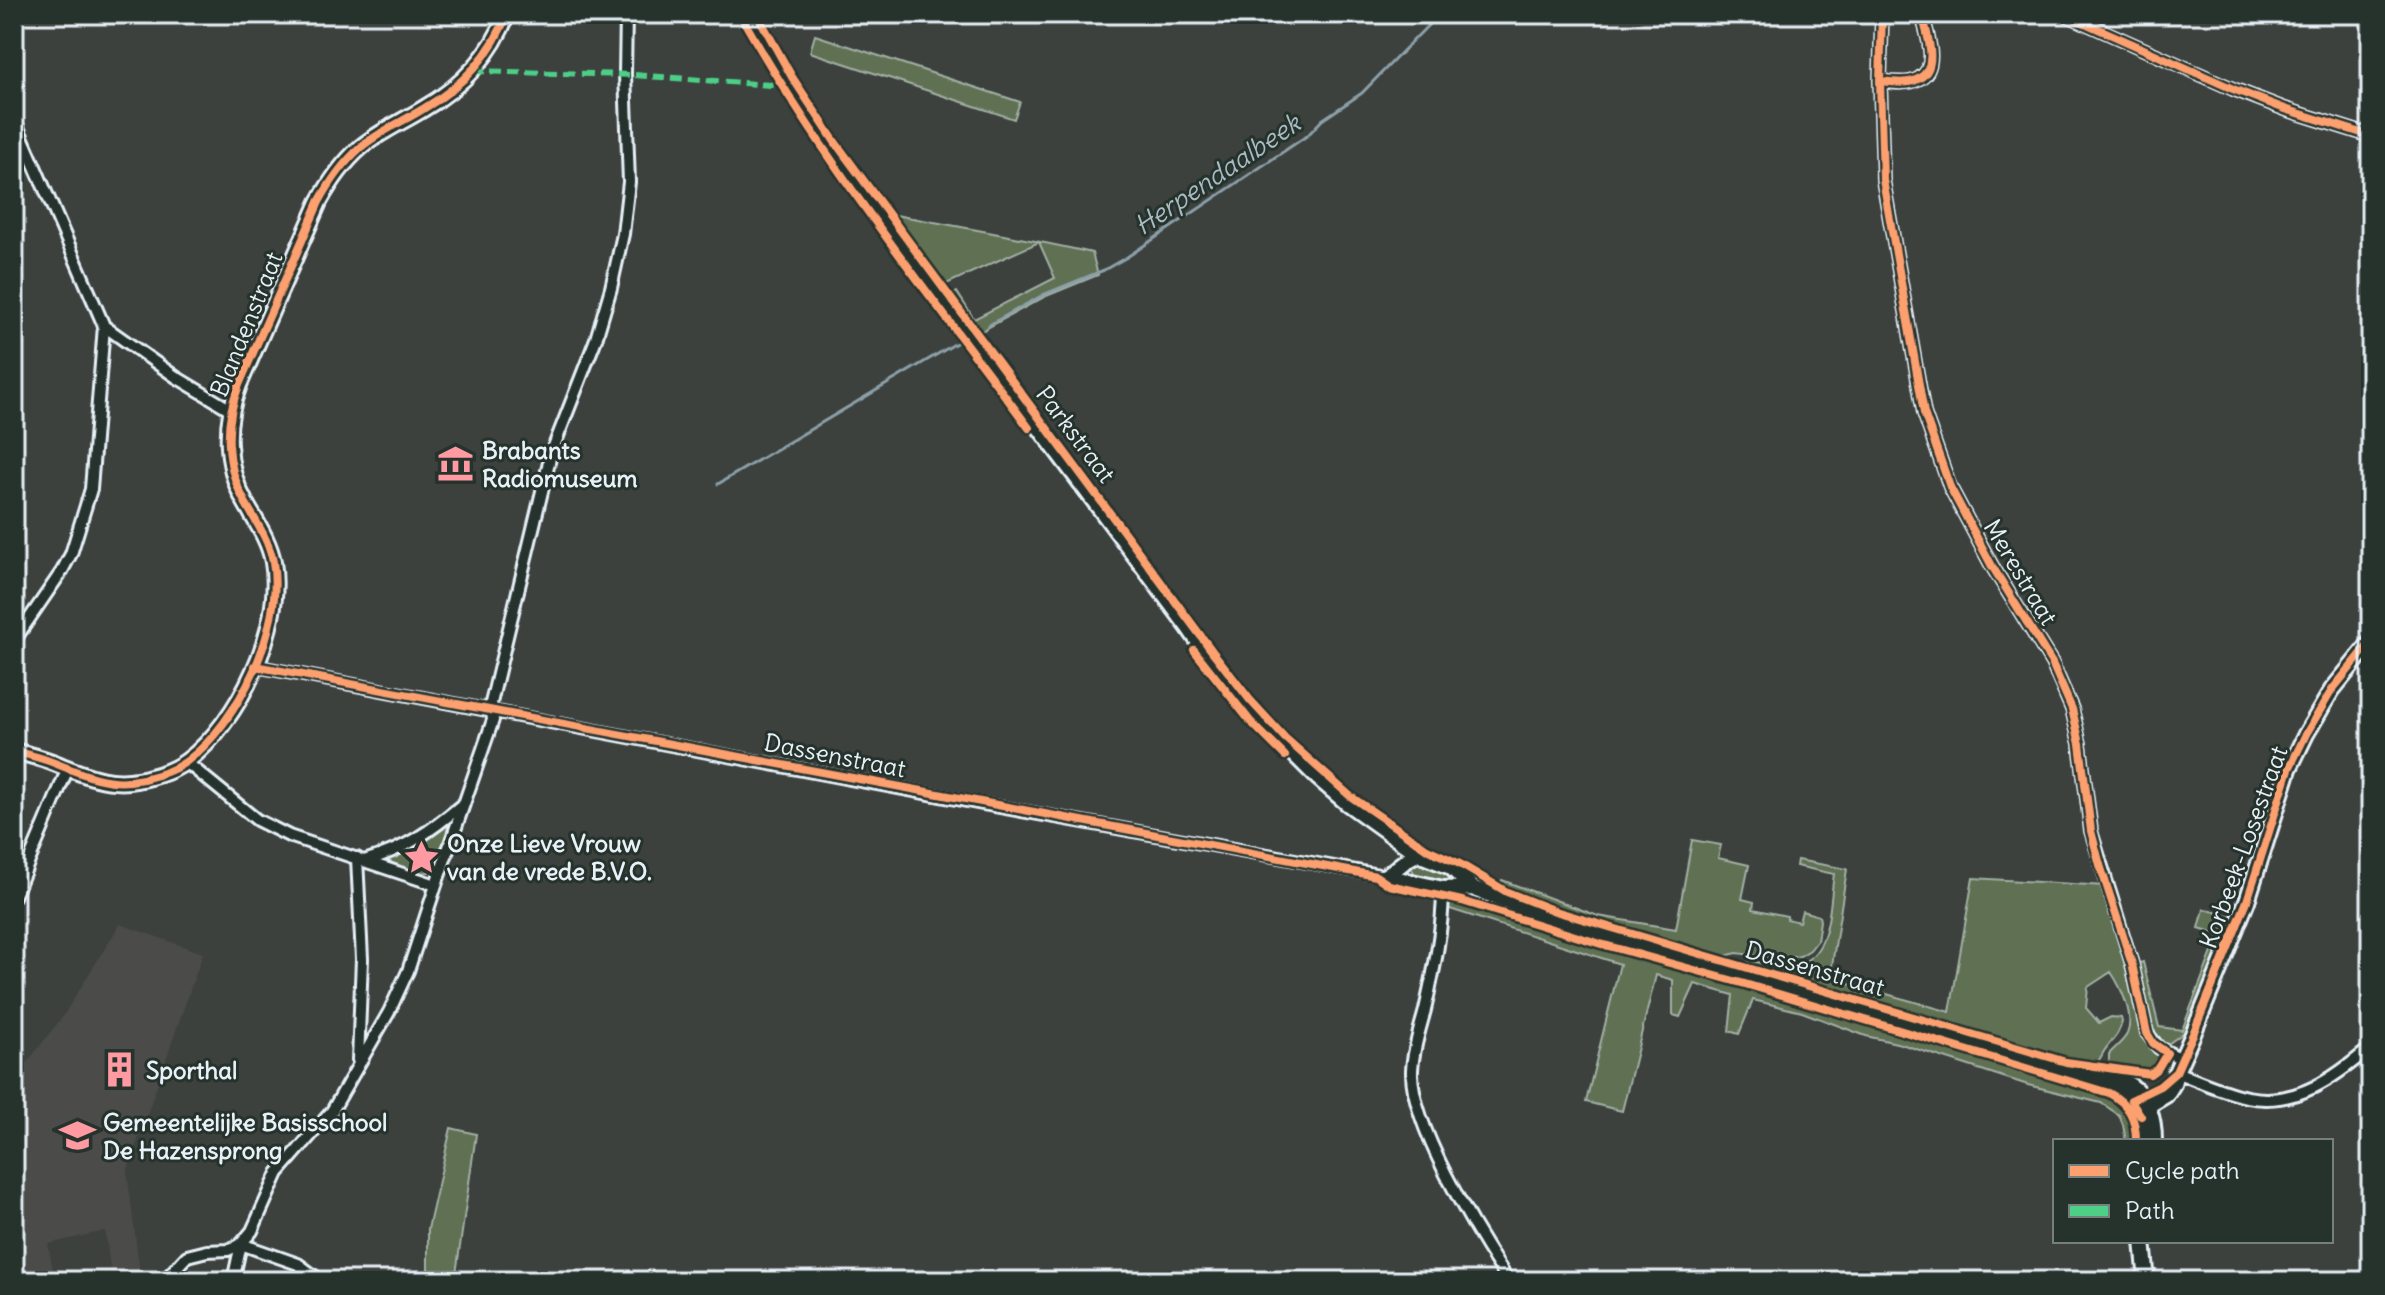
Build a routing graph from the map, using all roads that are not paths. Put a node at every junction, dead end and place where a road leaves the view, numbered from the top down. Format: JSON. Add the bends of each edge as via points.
{"nodes":[{"id":1,"x":507,"y":14,"type":"edge"},
{"id":2,"x":626,"y":14,"type":"edge"},
{"id":3,"x":748,"y":14,"type":"edge"},
{"id":4,"x":1882,"y":14,"type":"edge"},
{"id":5,"x":1922,"y":14,"type":"edge"},
{"id":6,"x":2065,"y":14,"type":"edge"},
{"id":7,"x":1880,"y":81,"type":"junction"},
{"id":8,"x":14,"y":118,"type":"edge"},
{"id":9,"x":2371,"y":136,"type":"edge"},
{"id":10,"x":104,"y":326,"type":"junction"},
{"id":11,"x":231,"y":410,"type":"junction"},
{"id":12,"x":14,"y":641,"type":"edge"},
{"id":13,"x":2371,"y":642,"type":"edge"},
{"id":14,"x":255,"y":666,"type":"junction"},
{"id":15,"x":492,"y":712,"type":"junction"},
{"id":16,"x":14,"y":751,"type":"edge"},
{"id":17,"x":186,"y":762,"type":"junction"},
{"id":18,"x":68,"y":768,"type":"junction"},
{"id":19,"x":464,"y":803,"type":"junction"},
{"id":20,"x":1410,"y":859,"type":"junction"},
{"id":21,"x":361,"y":860,"type":"junction"},
{"id":22,"x":1457,"y":873,"type":"junction"},
{"id":23,"x":1385,"y":876,"type":"junction"},
{"id":24,"x":1409,"y":880,"type":"junction"},
{"id":25,"x":436,"y":885,"type":"junction"},
{"id":26,"x":1472,"y":888,"type":"junction"},
{"id":27,"x":1446,"y":889,"type":"junction"},
{"id":28,"x":14,"y":897,"type":"edge"},
{"id":29,"x":2371,"y":1047,"type":"edge"},
{"id":30,"x":358,"y":1064,"type":"junction"},
{"id":31,"x":2179,"y":1065,"type":"junction"},
{"id":32,"x":2140,"y":1103,"type":"junction"},
{"id":33,"x":2144,"y":1139,"type":"edge"},
{"id":34,"x":2154,"y":1139,"type":"edge"},
{"id":35,"x":2143,"y":1243,"type":"edge"},
{"id":36,"x":241,"y":1244,"type":"junction"},
{"id":37,"x":1504,"y":1274,"type":"dead end"},
{"id":38,"x":164,"y":1281,"type":"edge"},
{"id":39,"x":233,"y":1281,"type":"edge"},
{"id":40,"x":321,"y":1281,"type":"edge"},
{"id":41,"x":2147,"y":1281,"type":"edge"}],
"edges":[{"from":1,"to":11,"type":"street","name":"Blandenstraat","via":[[491,46],[464,80],[366,143],[336,174],[273,304]]},
{"from":2,"to":15,"type":"street","via":[[629,182],[623,234],[596,339],[551,454]]},
{"from":3,"to":20,"type":"street","name":"Parkstraat","via":[[834,153],[1222,676],[1318,778],[1398,839]]},
{"from":4,"to":7,"type":"street","name":"Merestraat"},
{"from":5,"to":7,"type":"street","via":[[1930,49],[1926,73],[1907,82]]},
{"from":6,"to":9,"type":"street","via":[[2233,89]]},
{"from":7,"to":31,"type":"street","name":"Merestraat","via":[[1883,180],[1924,413],[1950,487],[2052,663],[2072,709],[2091,831],[2147,1033]]},
{"from":8,"to":10,"type":"street"},
{"from":10,"to":11,"type":"street"},
{"from":10,"to":12,"type":"street","via":[[91,489],[71,554]]},
{"from":11,"to":14,"type":"street","name":"Blandenstraat","via":[[232,469],[269,548],[275,579],[269,624]]},
{"from":13,"to":31,"type":"street","name":"Korbeek-Losestraat","via":[[2332,690],[2289,769],[2247,901]]},
{"from":14,"to":15,"type":"street","name":"Dassenstraat"},
{"from":14,"to":17,"type":"street","name":"Blandenstraat","via":[[211,738]]},
{"from":15,"to":19,"type":"street"},
{"from":15,"to":23,"type":"street","name":"Dassenstraat"},
{"from":16,"to":18,"type":"street","name":"Blandenstraat"},
{"from":17,"to":18,"type":"street","name":"Blandenstraat","via":[[129,781],[95,779]]},
{"from":17,"to":21,"type":"street","via":[[257,820]]},
{"from":18,"to":28,"type":"street"},
{"from":19,"to":21,"type":"street","via":[[426,834]]},
{"from":19,"to":25,"type":"street"},
{"from":20,"to":22,"type":"street","name":"Parkstraat","via":[[1451,867]]},
{"from":20,"to":23,"type":"street"},
{"from":20,"to":24,"type":"street","via":[[1404,874]]},
{"from":21,"to":25,"type":"street"},
{"from":21,"to":30,"type":"street"},
{"from":22,"to":26,"type":"street","name":"Dassenstraat"},
{"from":22,"to":27,"type":"street","via":[[1457,881]]},
{"from":23,"to":24,"type":"street","name":"Dassenstraat"},
{"from":24,"to":27,"type":"street","name":"Dassenstraat"},
{"from":25,"to":30,"type":"street","via":[[408,971]]},
{"from":26,"to":27,"type":"street","name":"Dassenstraat"},
{"from":26,"to":32,"type":"street","name":"Dassenstraat","via":[[1615,939],[2060,1069]]},
{"from":27,"to":37,"type":"street","via":[[1413,1060],[1413,1086],[1424,1126]]},
{"from":29,"to":31,"type":"street","name":"Merestraat","via":[[2317,1087],[2276,1098],[2245,1097]]},
{"from":30,"to":36,"type":"street","via":[[332,1111],[278,1173]]},
{"from":31,"to":32,"type":"street"},
{"from":32,"to":33,"type":"street"},
{"from":32,"to":34,"type":"street","via":[[2153,1117]]},
{"from":35,"to":41,"type":"street"},
{"from":36,"to":38,"type":"street","via":[[187,1256]]},
{"from":36,"to":39,"type":"street"},
{"from":36,"to":40,"type":"street","via":[[298,1264]]}]}
